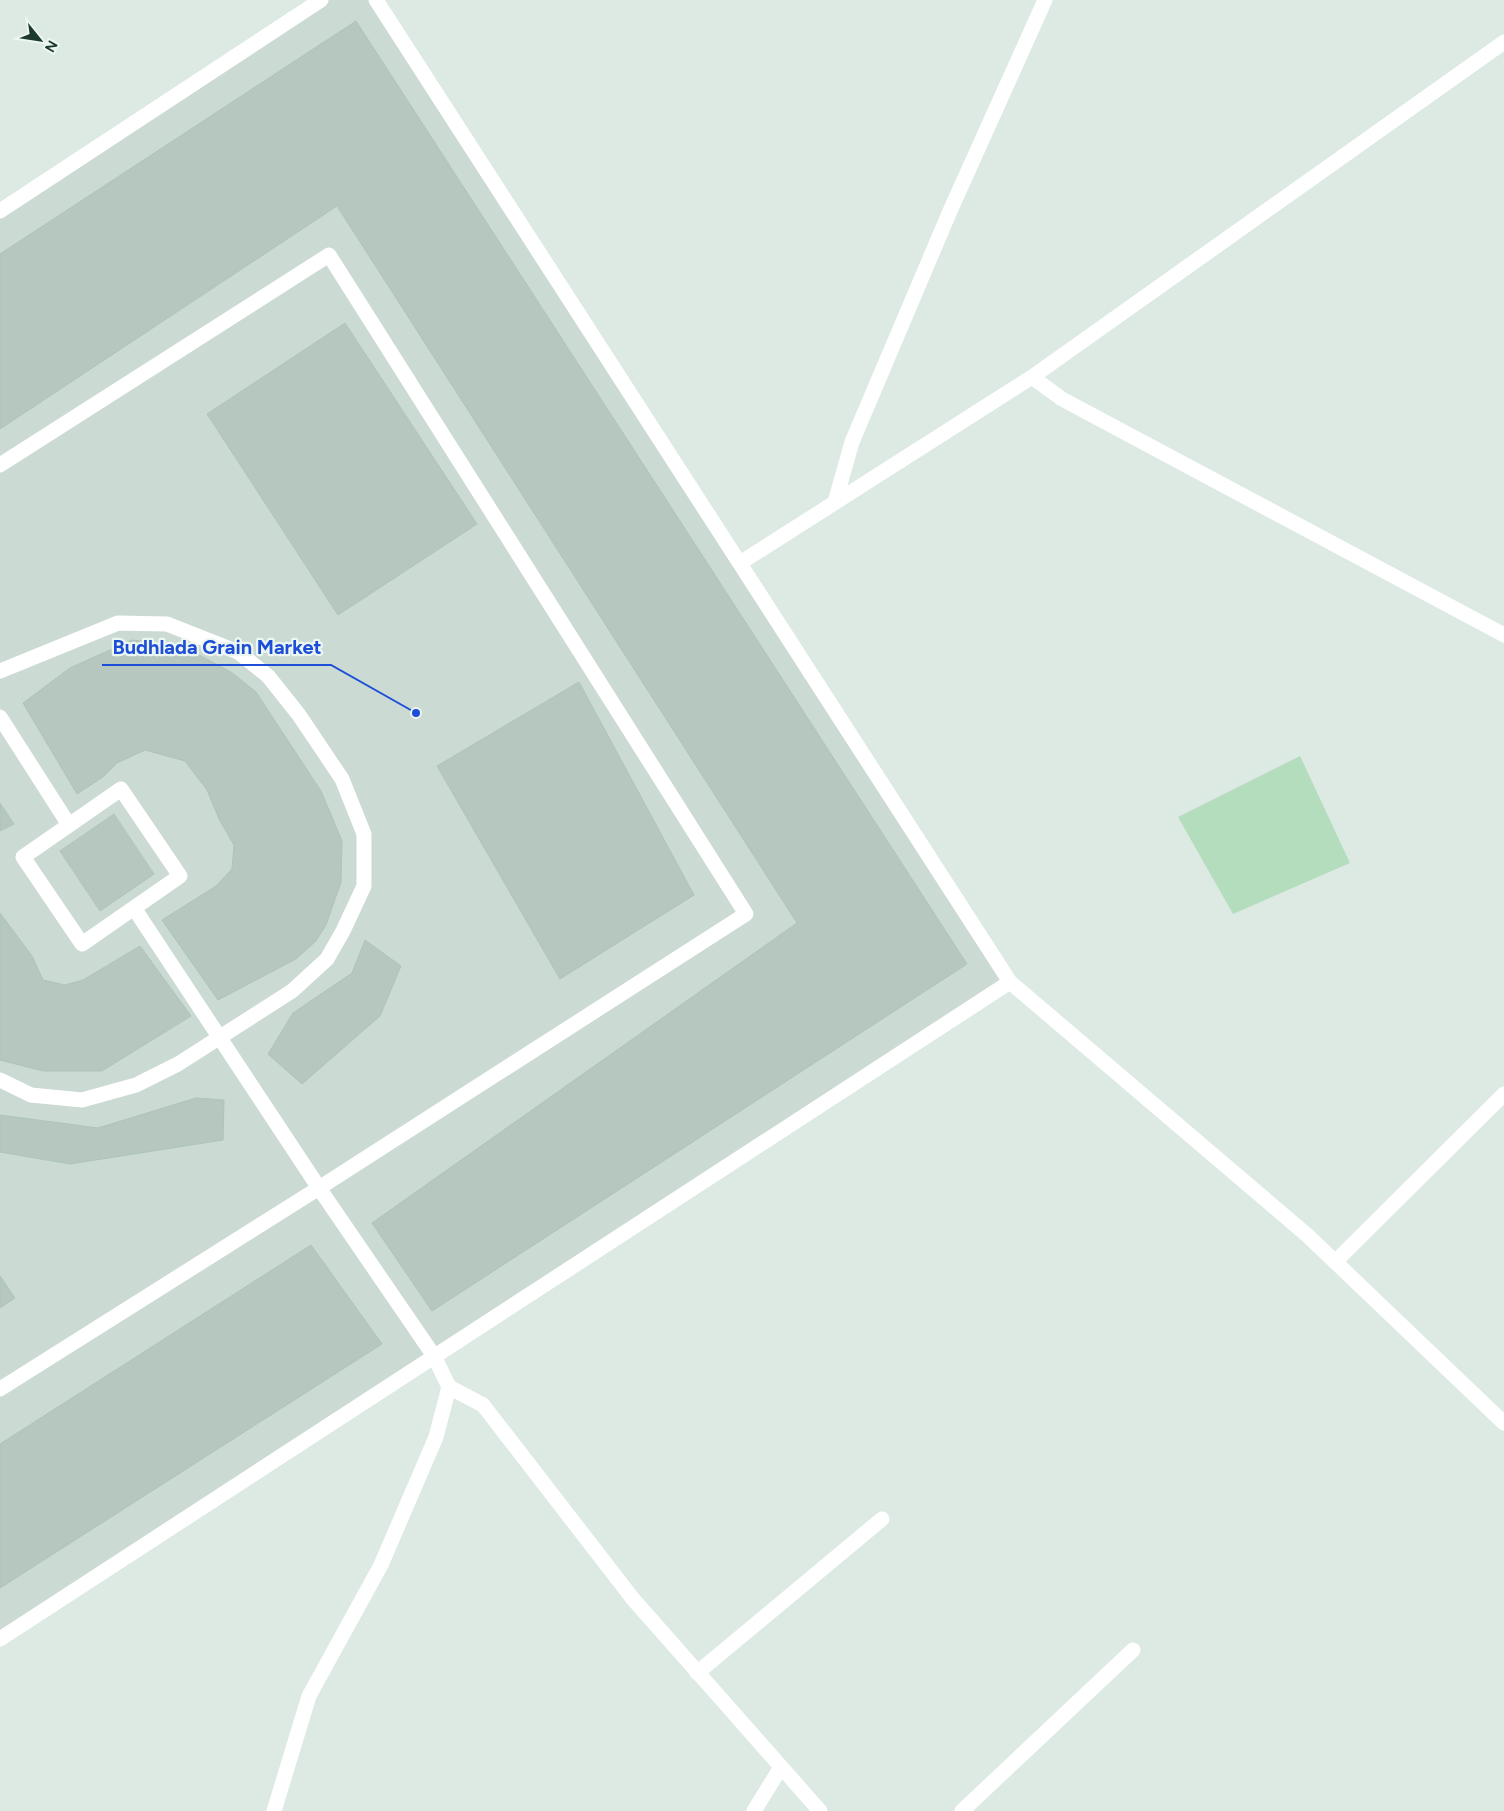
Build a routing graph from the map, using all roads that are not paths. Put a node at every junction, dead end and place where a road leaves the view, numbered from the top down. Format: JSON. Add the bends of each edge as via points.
{"nodes":[{"id":1,"x":321,"y":0,"type":"edge"},
{"id":2,"x":376,"y":0,"type":"edge"},
{"id":3,"x":1044,"y":0,"type":"edge"},
{"id":4,"x":1504,"y":42,"type":"edge"},
{"id":5,"x":0,"y":210,"type":"edge"},
{"id":6,"x":1032,"y":377,"type":"junction"},
{"id":7,"x":0,"y":465,"type":"edge"},
{"id":8,"x":835,"y":502,"type":"junction"},
{"id":9,"x":740,"y":563,"type":"junction"},
{"id":10,"x":1504,"y":635,"type":"edge"},
{"id":11,"x":0,"y":671,"type":"edge"},
{"id":12,"x":0,"y":717,"type":"edge"},
{"id":13,"x":68,"y":825,"type":"junction"},
{"id":14,"x":134,"y":908,"type":"junction"},
{"id":15,"x":1010,"y":982,"type":"junction"},
{"id":16,"x":219,"y":1036,"type":"junction"},
{"id":17,"x":0,"y":1080,"type":"edge"},
{"id":18,"x":1504,"y":1094,"type":"edge"},
{"id":19,"x":319,"y":1188,"type":"junction"},
{"id":20,"x":1335,"y":1262,"type":"junction"},
{"id":21,"x":434,"y":1356,"type":"junction"},
{"id":22,"x":449,"y":1387,"type":"junction"},
{"id":23,"x":0,"y":1389,"type":"edge"},
{"id":24,"x":1504,"y":1423,"type":"edge"},
{"id":25,"x":882,"y":1519,"type":"dead end"},
{"id":26,"x":0,"y":1639,"type":"edge"},
{"id":27,"x":1133,"y":1650,"type":"dead end"},
{"id":28,"x":698,"y":1673,"type":"junction"},
{"id":29,"x":781,"y":1766,"type":"junction"},
{"id":30,"x":274,"y":1811,"type":"edge"},
{"id":31,"x":754,"y":1811,"type":"edge"},
{"id":32,"x":820,"y":1811,"type":"edge"},
{"id":33,"x":962,"y":1811,"type":"edge"}],
"edges":[{"from":1,"to":5,"type":"street"},
{"from":2,"to":9,"type":"street"},
{"from":3,"to":8,"type":"street","via":[[852,442]]},
{"from":4,"to":6,"type":"street"},
{"from":6,"to":8,"type":"street"},
{"from":6,"to":10,"type":"street","via":[[1062,399]]},
{"from":7,"to":19,"type":"street","via":[[329,255],[746,914]]},
{"from":8,"to":9,"type":"street"},
{"from":9,"to":15,"type":"street"},
{"from":11,"to":16,"type":"street","via":[[118,623],[167,624],[238,652],[268,676],[342,779],[364,834],[364,886],[343,931],[327,959],[292,991]]},
{"from":12,"to":13,"type":"street"},
{"from":13,"to":14,"type":"street","via":[[23,857],[82,944]]},
{"from":13,"to":14,"type":"street","via":[[121,789],[180,876]]},
{"from":14,"to":16,"type":"street"},
{"from":15,"to":20,"type":"street","via":[[1192,1135]]},
{"from":15,"to":21,"type":"street"},
{"from":16,"to":17,"type":"street","via":[[178,1064],[136,1085],[82,1100],[31,1095]]},
{"from":16,"to":19,"type":"street"},
{"from":18,"to":20,"type":"street"},
{"from":19,"to":21,"type":"street"},
{"from":19,"to":23,"type":"street"},
{"from":20,"to":24,"type":"street"},
{"from":21,"to":22,"type":"street"},
{"from":21,"to":26,"type":"street"},
{"from":22,"to":28,"type":"street","via":[[483,1405],[633,1599]]},
{"from":22,"to":30,"type":"street","via":[[436,1437],[381,1565],[309,1696]]},
{"from":25,"to":28,"type":"street"},
{"from":27,"to":33,"type":"street"},
{"from":28,"to":29,"type":"street"},
{"from":29,"to":31,"type":"street"},
{"from":29,"to":32,"type":"street"}]}
